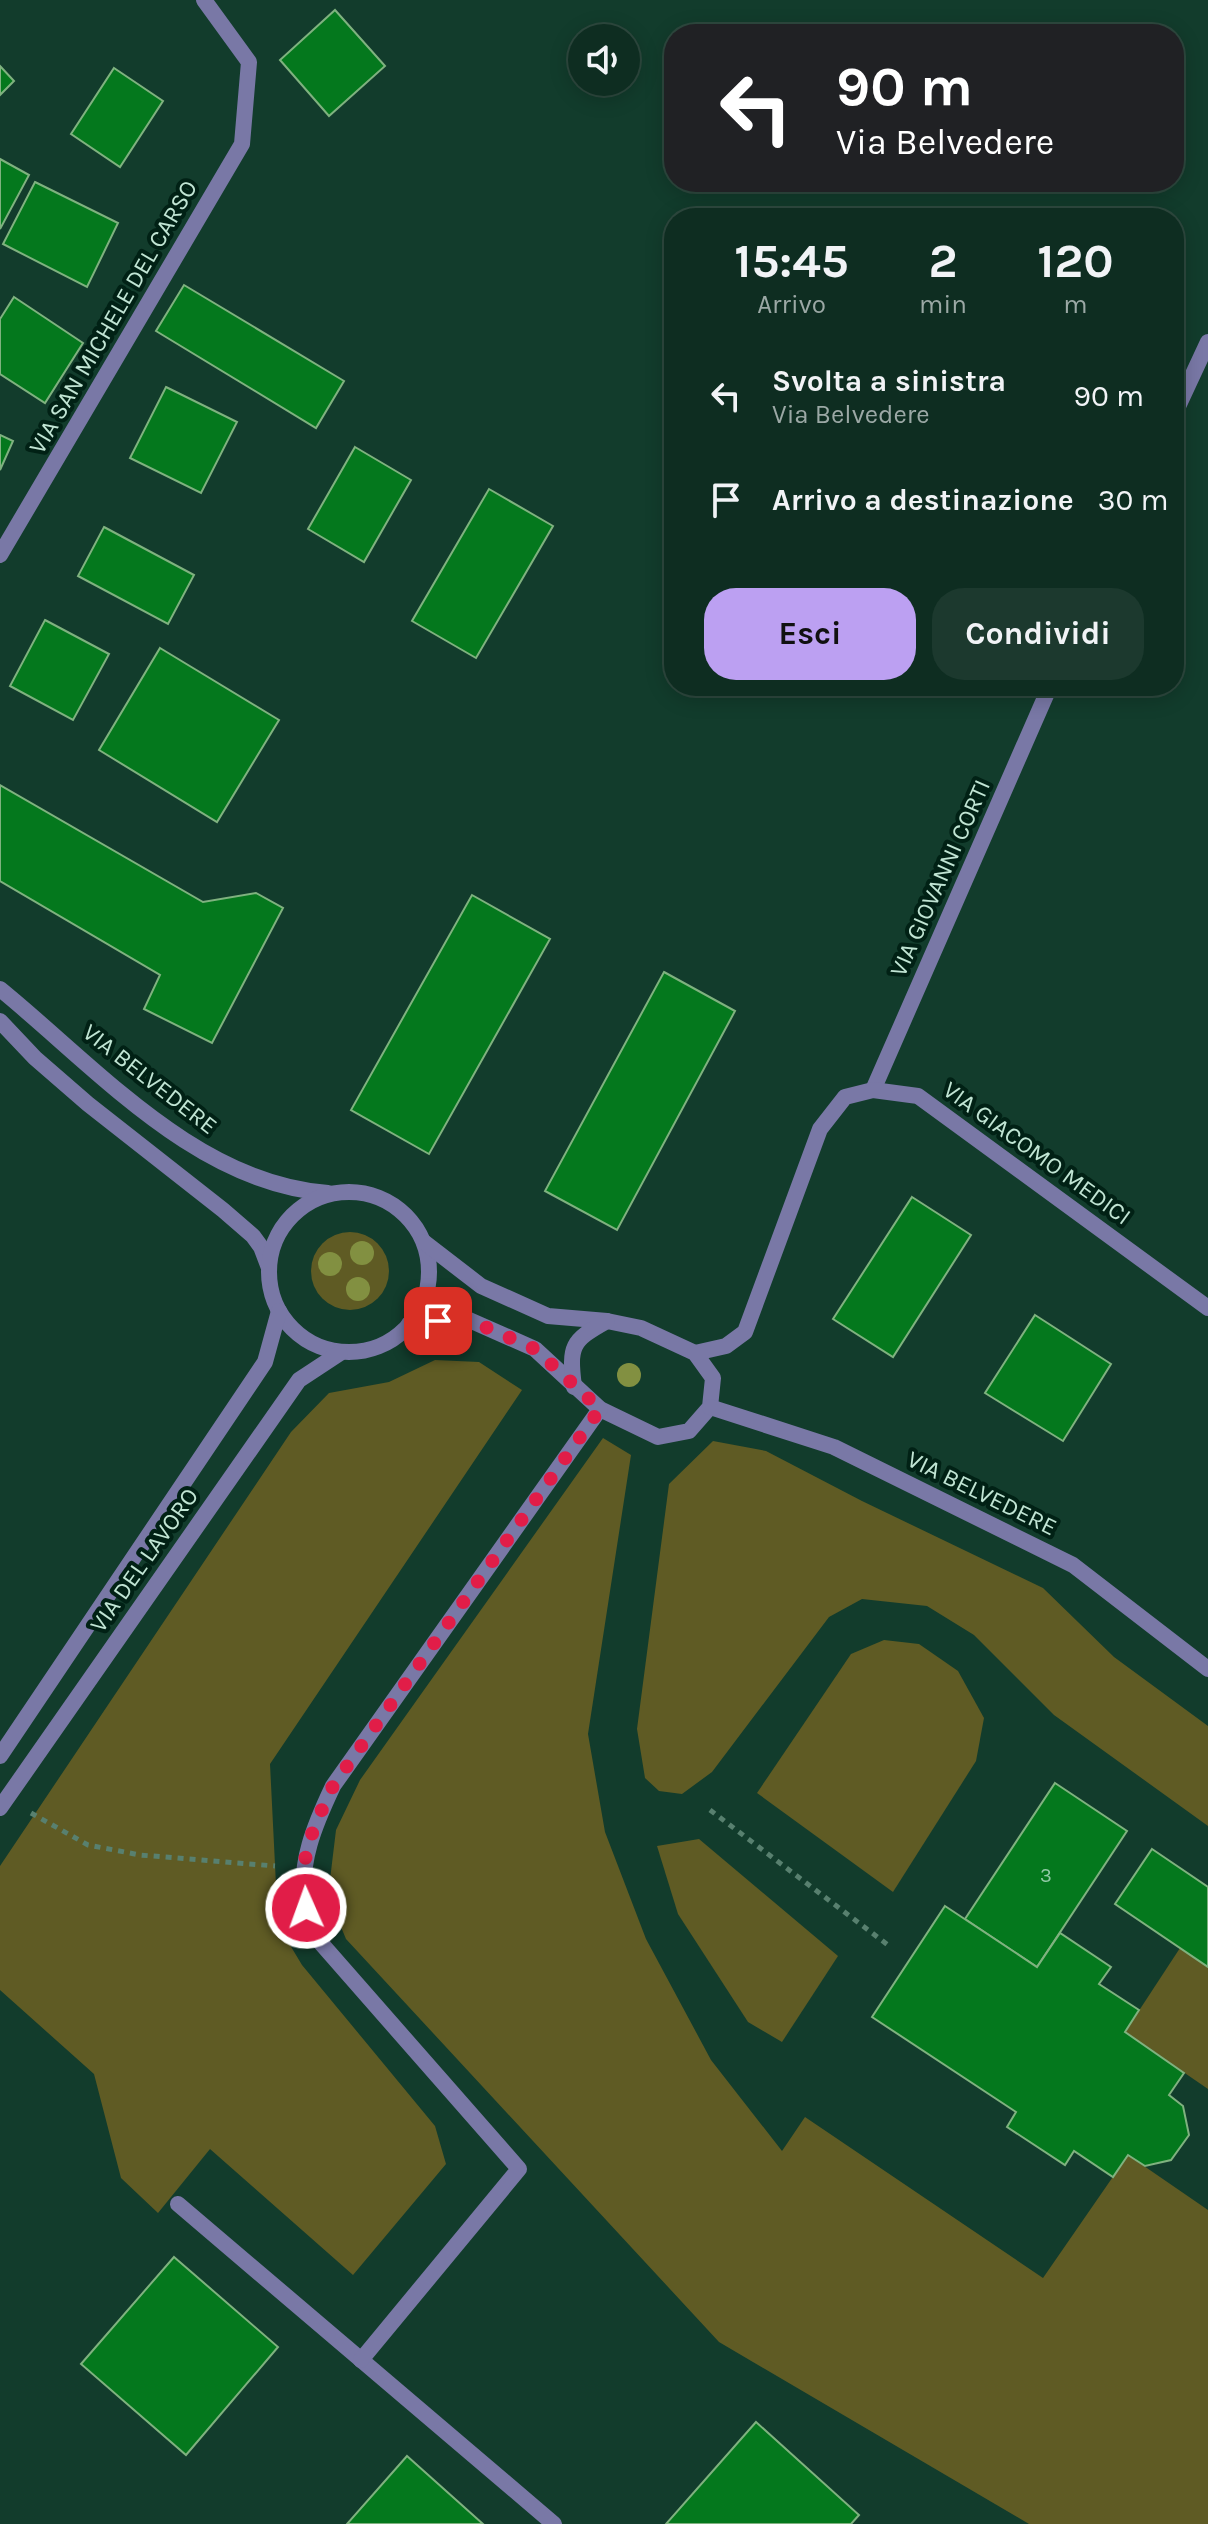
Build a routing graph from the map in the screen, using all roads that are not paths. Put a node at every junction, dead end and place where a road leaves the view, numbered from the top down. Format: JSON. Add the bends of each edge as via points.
{"nodes":[{"id":1,"x":204,"y":0,"type":"edge"},
{"id":2,"x":1208,"y":342,"type":"edge"},
{"id":3,"x":1184,"y":394,"type":"edge"},
{"id":4,"x":0,"y":555,"type":"edge"},
{"id":5,"x":1046,"y":696,"type":"edge"},
{"id":6,"x":0,"y":989,"type":"edge"},
{"id":7,"x":0,"y":1021,"type":"edge"},
{"id":8,"x":873,"y":1090,"type":"junction"},
{"id":9,"x":330,"y":1193,"type":"junction"},
{"id":10,"x":424,"y":1242,"type":"junction"},
{"id":11,"x":269,"y":1268,"type":"junction"},
{"id":12,"x":1208,"y":1308,"type":"edge"},
{"id":13,"x":279,"y":1311,"type":"junction"},
{"id":14,"x":607,"y":1321,"type":"junction"},
{"id":15,"x":409,"y":1324,"type":"junction"},
{"id":16,"x":340,"y":1353,"type":"junction"},
{"id":17,"x":695,"y":1353,"type":"junction"},
{"id":18,"x":574,"y":1387,"type":"junction"},
{"id":19,"x":710,"y":1407,"type":"junction"},
{"id":20,"x":600,"y":1409,"type":"junction"},
{"id":21,"x":1208,"y":1669,"type":"edge"},
{"id":22,"x":0,"y":1756,"type":"edge"},
{"id":23,"x":0,"y":1808,"type":"edge"},
{"id":24,"x":178,"y":2204,"type":"dead end"},
{"id":25,"x":361,"y":2360,"type":"junction"},
{"id":26,"x":554,"y":2524,"type":"edge"}],
"edges":[{"from":1,"to":4,"type":"street","name":"VIA SAN MICHELE DEL CARSO","via":[[249,62],[242,144]]},
{"from":2,"to":3,"type":"street"},
{"from":5,"to":8,"type":"street","name":"VIA GIOVANNI CORTI"},
{"from":6,"to":9,"type":"street","name":"VIA BELVEDERE","via":[[119,1092],[212,1158],[281,1186]]},
{"from":7,"to":11,"type":"street","via":[[78,1095],[253,1236]]},
{"from":8,"to":12,"type":"street","name":"VIA GIACOMO MEDICI","via":[[918,1096]]},
{"from":8,"to":17,"type":"street","via":[[845,1097],[820,1129],[745,1332],[726,1346]]},
{"from":9,"to":10,"type":"street","via":[[359,1192],[391,1202],[416,1225]]},
{"from":9,"to":11,"type":"street","via":[[296,1211],[277,1235]]},
{"from":10,"to":14,"type":"street","via":[[481,1286],[548,1316]]},
{"from":10,"to":15,"type":"street","via":[[430,1279],[422,1310]]},
{"from":11,"to":13,"type":"street"},
{"from":13,"to":16,"type":"street","via":[[311,1344]]},
{"from":13,"to":22,"type":"street","name":"VIA DEL LAVORO","via":[[265,1362]]},
{"from":14,"to":17,"type":"street","via":[[641,1328]]},
{"from":14,"to":18,"type":"street","via":[[581,1336],[570,1357]]},
{"from":15,"to":16,"type":"street","via":[[396,1338],[368,1351]]},
{"from":15,"to":18,"type":"street","via":[[467,1319],[535,1349]]},
{"from":16,"to":23,"type":"street","name":"VIA DEL LAVORO","via":[[299,1380]]},
{"from":17,"to":19,"type":"street","via":[[713,1378]]},
{"from":18,"to":20,"type":"street"},
{"from":19,"to":20,"type":"street","via":[[689,1431],[658,1437]]},
{"from":19,"to":21,"type":"street","name":"VIA BELVEDERE","via":[[834,1447],[1073,1565]]},
{"from":20,"to":25,"type":"street","via":[[333,1786],[313,1828],[304,1867],[306,1908],[320,1942],[519,2169]]},
{"from":24,"to":25,"type":"street"},
{"from":25,"to":26,"type":"street"}]}
